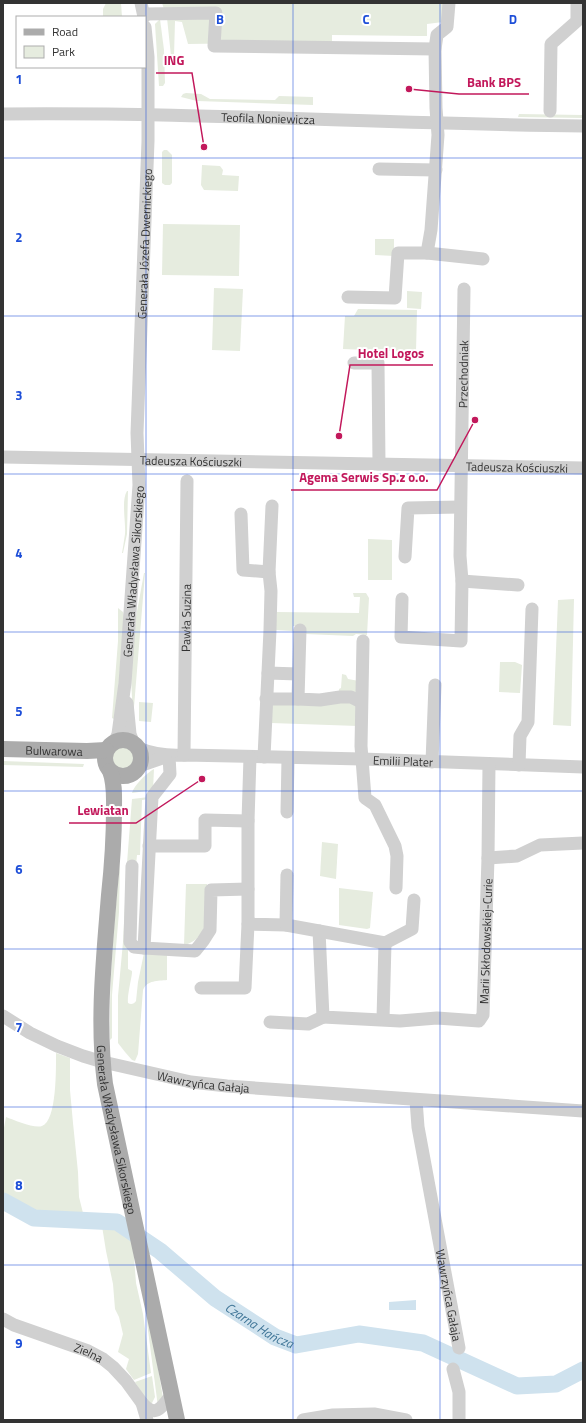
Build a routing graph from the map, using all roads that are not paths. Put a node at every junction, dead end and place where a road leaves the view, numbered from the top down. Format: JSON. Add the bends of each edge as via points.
{"nodes":[{"id":1,"x":449,"y":3,"type":"edge"},
{"id":2,"x":577,"y":3,"type":"edge"},
{"id":3,"x":144,"y":15,"type":"edge"},
{"id":4,"x":146,"y":36,"type":"edge"},
{"id":5,"x":435,"y":49,"type":"junction"},
{"id":6,"x":550,"y":111,"type":"dead end"},
{"id":7,"x":3,"y":114,"type":"edge"},
{"id":8,"x":148,"y":115,"type":"junction"},
{"id":9,"x":437,"y":123,"type":"junction"},
{"id":10,"x":583,"y":126,"type":"edge"},
{"id":11,"x":379,"y":169,"type":"dead end"},
{"id":12,"x":436,"y":170,"type":"junction"},
{"id":13,"x":427,"y":253,"type":"junction"},
{"id":14,"x":483,"y":259,"type":"dead end"},
{"id":15,"x":464,"y":289,"type":"dead end"},
{"id":16,"x":348,"y":297,"type":"dead end"},
{"id":17,"x":354,"y":362,"type":"dead end"},
{"id":18,"x":3,"y":457,"type":"edge"},
{"id":19,"x":138,"y":460,"type":"junction"},
{"id":20,"x":379,"y":464,"type":"junction"},
{"id":21,"x":461,"y":466,"type":"junction"},
{"id":22,"x":583,"y":468,"type":"edge"},
{"id":23,"x":187,"y":481,"type":"dead end"},
{"id":24,"x":272,"y":506,"type":"dead end"},
{"id":25,"x":460,"y":507,"type":"junction"},
{"id":26,"x":241,"y":514,"type":"dead end"},
{"id":27,"x":405,"y":557,"type":"dead end"},
{"id":28,"x":269,"y":572,"type":"junction"},
{"id":29,"x":462,"y":582,"type":"junction"},
{"id":30,"x":518,"y":584,"type":"dead end"},
{"id":31,"x":402,"y":599,"type":"dead end"},
{"id":32,"x":532,"y":609,"type":"dead end"},
{"id":33,"x":300,"y":630,"type":"dead end"},
{"id":34,"x":363,"y":641,"type":"dead end"},
{"id":35,"x":268,"y":673,"type":"junction"},
{"id":36,"x":298,"y":674,"type":"junction"},
{"id":37,"x":125,"y":683,"type":"junction"},
{"id":38,"x":435,"y":685,"type":"dead end"},
{"id":39,"x":266,"y":699,"type":"junction"},
{"id":40,"x":298,"y":699,"type":"junction"},
{"id":41,"x":361,"y":702,"type":"junction"},
{"id":42,"x":136,"y":745,"type":"junction"},
{"id":43,"x":3,"y":749,"type":"edge"},
{"id":44,"x":184,"y":755,"type":"junction"},
{"id":45,"x":109,"y":756,"type":"junction"},
{"id":46,"x":169,"y":756,"type":"junction"},
{"id":47,"x":3,"y":757,"type":"edge"},
{"id":48,"x":250,"y":757,"type":"junction"},
{"id":49,"x":264,"y":757,"type":"junction"},
{"id":50,"x":288,"y":758,"type":"junction"},
{"id":51,"x":362,"y":759,"type":"junction"},
{"id":52,"x":432,"y":762,"type":"junction"},
{"id":53,"x":489,"y":764,"type":"junction"},
{"id":54,"x":519,"y":765,"type":"junction"},
{"id":55,"x":583,"y":767,"type":"edge"},
{"id":56,"x":134,"y":770,"type":"junction"},
{"id":57,"x":288,"y":812,"type":"dead end"},
{"id":58,"x":248,"y":821,"type":"junction"},
{"id":59,"x":114,"y":835,"type":"junction"},
{"id":60,"x":583,"y":843,"type":"edge"},
{"id":61,"x":149,"y":846,"type":"junction"},
{"id":62,"x":488,"y":858,"type":"junction"},
{"id":63,"x":132,"y":866,"type":"dead end"},
{"id":64,"x":287,"y":875,"type":"dead end"},
{"id":65,"x":396,"y":888,"type":"dead end"},
{"id":66,"x":248,"y":890,"type":"junction"},
{"id":67,"x":414,"y":900,"type":"dead end"},
{"id":68,"x":248,"y":924,"type":"junction"},
{"id":69,"x":286,"y":925,"type":"junction"},
{"id":70,"x":319,"y":931,"type":"junction"},
{"id":71,"x":385,"y":943,"type":"junction"},
{"id":72,"x":144,"y":948,"type":"junction"},
{"id":73,"x":202,"y":988,"type":"dead end"},
{"id":74,"x":3,"y":1016,"type":"edge"},
{"id":75,"x":323,"y":1017,"type":"junction"},
{"id":76,"x":383,"y":1019,"type":"junction"},
{"id":77,"x":270,"y":1022,"type":"dead end"},
{"id":78,"x":103,"y":1062,"type":"junction"},
{"id":79,"x":416,"y":1100,"type":"junction"},
{"id":80,"x":583,"y":1111,"type":"edge"},
{"id":81,"x":3,"y":1318,"type":"edge"},
{"id":82,"x":459,"y":1348,"type":"dead end"},
{"id":83,"x":453,"y":1369,"type":"dead end"},
{"id":84,"x":172,"y":1394,"type":"junction"},
{"id":85,"x":142,"y":1403,"type":"junction"},
{"id":86,"x":148,"y":1420,"type":"edge"},
{"id":87,"x":177,"y":1420,"type":"edge"},
{"id":88,"x":302,"y":1420,"type":"edge"},
{"id":89,"x":406,"y":1420,"type":"edge"},
{"id":90,"x":459,"y":1420,"type":"edge"}],
"edges":[{"from":1,"to":5,"type":"street","via":[[447,26],[436,35]]},
{"from":2,"to":6,"type":"street","via":[[577,21],[552,44]]},
{"from":3,"to":5,"type":"street","via":[[216,12],[214,46]]},
{"from":4,"to":8,"type":"street","name":"Generała Józefa Dwernickiego"},
{"from":5,"to":9,"type":"street"},
{"from":7,"to":8,"type":"street","name":"Teofila Noniewicza"},
{"from":8,"to":9,"type":"street","name":"Teofila Noniewicza"},
{"from":8,"to":19,"type":"street","name":"Generała Józefa Dwernickiego"},
{"from":9,"to":10,"type":"street","name":"Teofila Noniewicza"},
{"from":9,"to":12,"type":"street"},
{"from":11,"to":12,"type":"street"},
{"from":12,"to":13,"type":"street"},
{"from":13,"to":14,"type":"street"},
{"from":13,"to":16,"type":"street","via":[[398,253],[395,298]]},
{"from":15,"to":21,"type":"street","name":"Przechodniak"},
{"from":17,"to":20,"type":"street","via":[[378,363]]},
{"from":18,"to":19,"type":"street","name":"Tadeusza Kościuszki"},
{"from":19,"to":20,"type":"street","name":"Tadeusza Kościuszki"},
{"from":19,"to":37,"type":"street","name":"Generała Władysława Sikorskiego","via":[[136,545]]},
{"from":20,"to":21,"type":"street","name":"Tadeusza Kościuszki"},
{"from":21,"to":22,"type":"street","name":"Tadeusza Kościuszki"},
{"from":21,"to":25,"type":"street","name":"Przechodniak"},
{"from":23,"to":44,"type":"street","name":"Pawła Suzina"},
{"from":24,"to":28,"type":"street"},
{"from":25,"to":27,"type":"street","via":[[408,508]]},
{"from":25,"to":29,"type":"street","name":"Przechodniak"},
{"from":26,"to":28,"type":"street","via":[[243,570]]},
{"from":28,"to":35,"type":"street","via":[[271,591]]},
{"from":29,"to":30,"type":"street"},
{"from":29,"to":31,"type":"street","name":"Przechodniak","via":[[462,641],[400,637]]},
{"from":32,"to":54,"type":"street","via":[[528,722],[520,736]]},
{"from":33,"to":36,"type":"street"},
{"from":34,"to":41,"type":"street"},
{"from":35,"to":36,"type":"street"},
{"from":35,"to":39,"type":"street"},
{"from":36,"to":40,"type":"street"},
{"from":37,"to":42,"type":"street","name":"Generała Władysława Sikorskiego","via":[[130,734]]},
{"from":37,"to":45,"type":"street","name":"Generała Władysława Sikorskiego","via":[[118,734]]},
{"from":38,"to":52,"type":"street"},
{"from":39,"to":40,"type":"street"},
{"from":39,"to":49,"type":"street"},
{"from":40,"to":41,"type":"street","via":[[351,697]]},
{"from":41,"to":51,"type":"street"},
{"from":42,"to":45,"type":"main road","via":[[124,739]]},
{"from":42,"to":46,"type":"street","name":"Emilii Plater","via":[[146,751]]},
{"from":42,"to":56,"type":"main road","via":[[141,756]]},
{"from":43,"to":45,"type":"main road","name":"Bulwarowa","via":[[87,752]]},
{"from":44,"to":46,"type":"street","name":"Emilii Plater"},
{"from":44,"to":48,"type":"street","name":"Emilii Plater"},
{"from":45,"to":47,"type":"main road","name":"Bulwarowa"},
{"from":45,"to":56,"type":"main road","via":[[119,776]]},
{"from":45,"to":59,"type":"main road","name":"Generała Władysława Sikorskiego","via":[[114,780]]},
{"from":46,"to":56,"type":"street","name":"Emilii Plater"},
{"from":46,"to":61,"type":"street","via":[[170,774],[152,797]]},
{"from":48,"to":49,"type":"street","name":"Emilii Plater"},
{"from":48,"to":58,"type":"street"},
{"from":49,"to":50,"type":"street","name":"Emilii Plater"},
{"from":50,"to":51,"type":"street","name":"Emilii Plater"},
{"from":50,"to":57,"type":"street"},
{"from":51,"to":52,"type":"street","name":"Emilii Plater"},
{"from":51,"to":65,"type":"street","via":[[365,798],[375,805],[395,846],[397,856],[393,874]]},
{"from":52,"to":53,"type":"street","name":"Emilii Plater"},
{"from":53,"to":54,"type":"street","name":"Emilii Plater"},
{"from":53,"to":62,"type":"street","name":"Marii Skłodowskiej-Curie"},
{"from":54,"to":55,"type":"street","name":"Emilii Plater"},
{"from":56,"to":59,"type":"main road","name":"Generała Władysława Sikorskiego","via":[[124,790]]},
{"from":58,"to":61,"type":"street","via":[[205,820],[204,846]]},
{"from":58,"to":66,"type":"street"},
{"from":59,"to":78,"type":"main road","name":"Generała Władysława Sikorskiego","via":[[103,984]]},
{"from":60,"to":62,"type":"street","via":[[540,845],[517,856]]},
{"from":61,"to":72,"type":"street"},
{"from":62,"to":76,"type":"street","name":"Marii Skłodowskiej-Curie","via":[[483,1015],[479,1021],[437,1018],[400,1021]]},
{"from":63,"to":72,"type":"street","via":[[130,942],[134,947]]},
{"from":64,"to":69,"type":"street"},
{"from":66,"to":68,"type":"street"},
{"from":66,"to":72,"type":"street","via":[[211,890],[210,930],[195,951]]},
{"from":67,"to":71,"type":"street","via":[[412,929]]},
{"from":68,"to":69,"type":"street"},
{"from":68,"to":73,"type":"street","via":[[245,988]]},
{"from":69,"to":70,"type":"street"},
{"from":70,"to":71,"type":"street"},
{"from":70,"to":75,"type":"street"},
{"from":71,"to":76,"type":"street"},
{"from":74,"to":78,"type":"street","name":"Wawrzyńca Gałaja","via":[[57,1046]]},
{"from":75,"to":76,"type":"street","name":"Marii Skłodowskiej-Curie"},
{"from":75,"to":77,"type":"street","name":"Marii Skłodowskiej-Curie","via":[[308,1024]]},
{"from":78,"to":79,"type":"street","name":"Wawrzyńca Gałaja","via":[[190,1082]]},
{"from":78,"to":84,"type":"main road","name":"Generała Władysława Sikorskiego"},
{"from":79,"to":80,"type":"street","name":"Wawrzyńca Gałaja"},
{"from":79,"to":82,"type":"street","name":"Wawrzyńca Gałaja","via":[[418,1128]]},
{"from":81,"to":85,"type":"street","name":"Zielna","via":[[14,1325],[88,1351],[103,1359],[126,1381]]},
{"from":83,"to":90,"type":"street","via":[[459,1392]]},
{"from":84,"to":85,"type":"street","via":[[157,1410],[149,1410]]},
{"from":84,"to":87,"type":"main road","name":"Generała Władysława Sikorskiego"},
{"from":85,"to":86,"type":"street","name":"Zielna"},
{"from":88,"to":89,"type":"street","via":[[333,1414],[374,1414]]}]}
